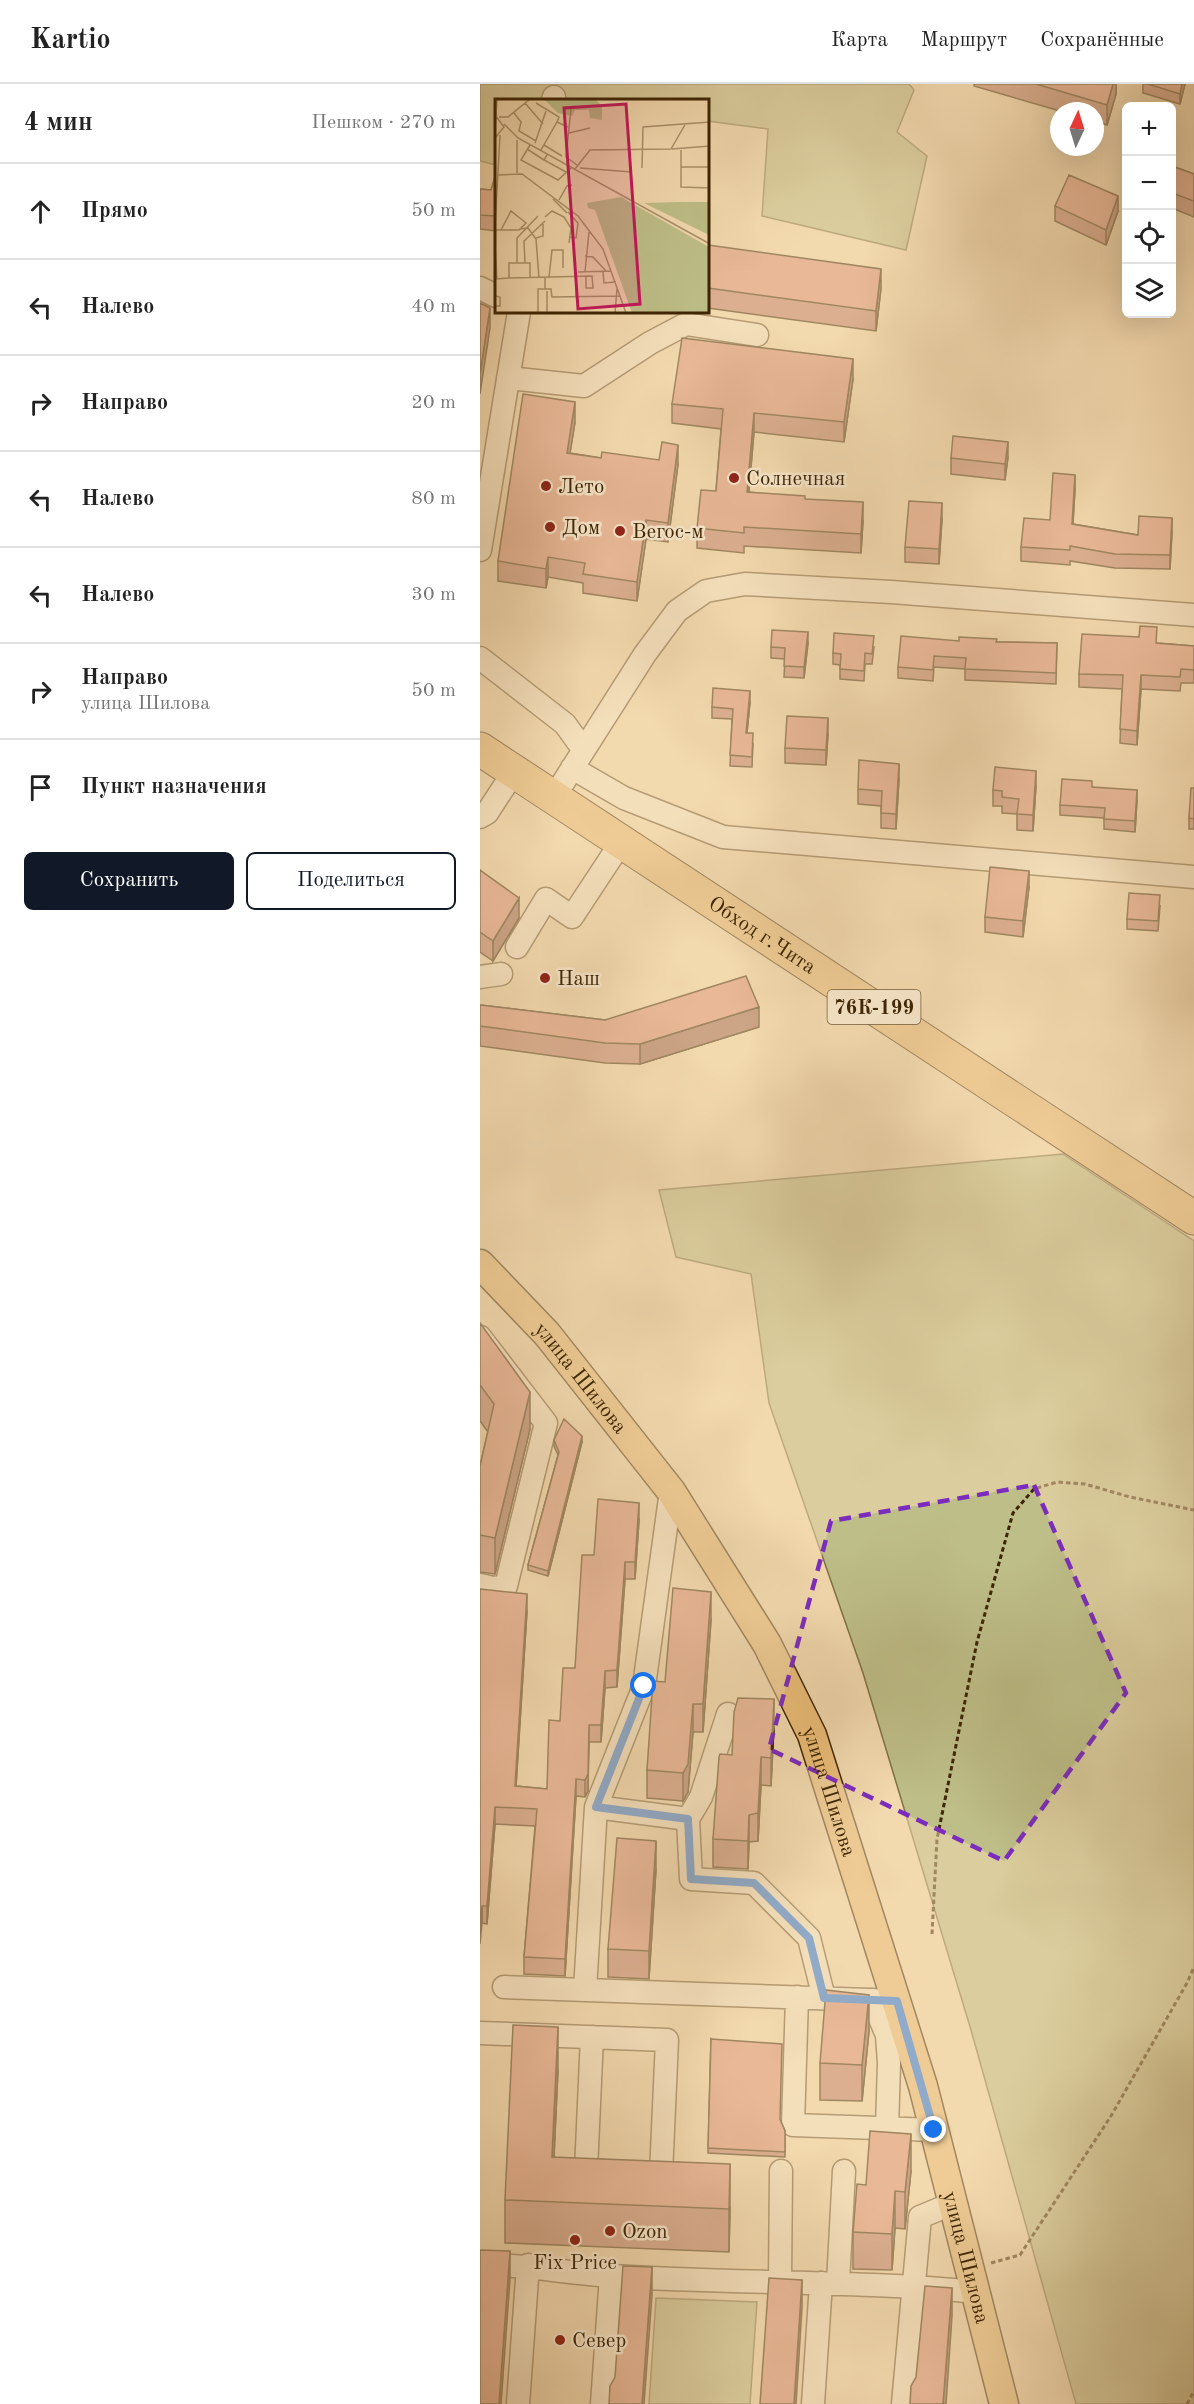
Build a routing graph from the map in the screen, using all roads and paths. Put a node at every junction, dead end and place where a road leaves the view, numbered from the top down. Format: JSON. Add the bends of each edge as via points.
{"nodes":[{"id":1,"x":480,"y":288,"type":"edge"},
{"id":2,"x":495,"y":296,"type":"edge"},
{"id":3,"x":519,"y":314,"type":"edge"},
{"id":4,"x":757,"y":335,"type":"dead end"},
{"id":5,"x":508,"y":378,"type":"junction"},
{"id":6,"x":480,"y":550,"type":"edge"},
{"id":7,"x":1194,"y":615,"type":"edge"},
{"id":8,"x":480,"y":658,"type":"edge"},
{"id":9,"x":480,"y":749,"type":"edge"},
{"id":10,"x":578,"y":758,"type":"junction"},
{"id":11,"x":515,"y":770,"type":"junction"},
{"id":12,"x":554,"y":797,"type":"junction"},
{"id":13,"x":480,"y":818,"type":"edge"},
{"id":14,"x":622,"y":842,"type":"junction"},
{"id":15,"x":1194,"y":877,"type":"edge"},
{"id":16,"x":517,"y":947,"type":"dead end"},
{"id":17,"x":1194,"y":1218,"type":"edge"},
{"id":18,"x":480,"y":1264,"type":"edge"},
{"id":19,"x":480,"y":1337,"type":"edge"},
{"id":20,"x":671,"y":1491,"type":"junction"},
{"id":21,"x":1194,"y":1510,"type":"edge"},
{"id":22,"x":480,"y":1586,"type":"edge"},
{"id":23,"x":728,"y":1714,"type":"dead end"},
{"id":24,"x":596,"y":1807,"type":"junction"},
{"id":25,"x":688,"y":1819,"type":"junction"},
{"id":26,"x":932,"y":1934,"type":"dead end"},
{"id":27,"x":1194,"y":1967,"type":"edge"},
{"id":28,"x":504,"y":1987,"type":"dead end"},
{"id":29,"x":585,"y":1990,"type":"junction"},
{"id":30,"x":797,"y":1998,"type":"junction"},
{"id":31,"x":824,"y":1998,"type":"junction"},
{"id":32,"x":884,"y":2000,"type":"junction"},
{"id":33,"x":480,"y":2033,"type":"edge"},
{"id":34,"x":592,"y":2037,"type":"junction"},
{"id":35,"x":887,"y":2129,"type":"junction"},
{"id":36,"x":934,"y":2130,"type":"junction"},
{"id":37,"x":782,"y":2171,"type":"dead end"},
{"id":38,"x":844,"y":2171,"type":"dead end"},
{"id":39,"x":954,"y":2203,"type":"junction"},
{"id":40,"x":990,"y":2263,"type":"dead end"},
{"id":41,"x":480,"y":2264,"type":"edge"},
{"id":42,"x":528,"y":2265,"type":"junction"},
{"id":43,"x":611,"y":2276,"type":"junction"},
{"id":44,"x":780,"y":2281,"type":"junction"},
{"id":45,"x":829,"y":2283,"type":"junction"},
{"id":46,"x":913,"y":2285,"type":"junction"},
{"id":47,"x":977,"y":2292,"type":"junction"},
{"id":48,"x":1194,"y":2391,"type":"edge"},
{"id":49,"x":518,"y":2404,"type":"edge"},
{"id":50,"x":603,"y":2404,"type":"edge"},
{"id":51,"x":813,"y":2404,"type":"edge"},
{"id":52,"x":903,"y":2404,"type":"edge"},
{"id":53,"x":1004,"y":2404,"type":"edge"},
{"id":54,"x":1187,"y":2404,"type":"edge"}],
"edges":[{"from":1,"to":2,"type":"street"},
{"from":3,"to":5,"type":"street"},
{"from":4,"to":5,"type":"street","via":[[686,324],[584,386]]},
{"from":5,"to":6,"type":"street"},
{"from":7,"to":10,"type":"street","via":[[744,584],[706,591],[677,611]]},
{"from":8,"to":10,"type":"street","via":[[565,724]]},
{"from":9,"to":11,"type":"highway","name":"Обход г.Чита","number":"76К-199"},
{"from":10,"to":12,"type":"street"},
{"from":10,"to":15,"type":"street","via":[[624,798],[723,837]]},
{"from":11,"to":12,"type":"highway","name":"Обход г.Чита","number":"76К-199"},
{"from":11,"to":13,"type":"street"},
{"from":12,"to":14,"type":"highway","name":"Обход г.Чита","number":"76К-199"},
{"from":14,"to":16,"type":"street","via":[[572,917],[546,899]]},
{"from":14,"to":17,"type":"highway","name":"Обход г.Чита","number":"76К-199"},
{"from":18,"to":20,"type":"main road","name":"улица Шилова","via":[[547,1334]]},
{"from":19,"to":22,"type":"street","via":[[546,1423],[506,1586]]},
{"from":20,"to":24,"type":"street","via":[[644,1686]]},
{"from":20,"to":32,"type":"main road","name":"улица Шилова","via":[[767,1644],[812,1735]]},
{"from":21,"to":26,"type":"path","via":[[1085,1484],[1057,1482],[1034,1489],[1013,1513],[977,1642],[937,1839]]},
{"from":23,"to":25,"type":"street","via":[[701,1797]]},
{"from":24,"to":25,"type":"street"},
{"from":24,"to":29,"type":"street"},
{"from":25,"to":31,"type":"street","via":[[691,1879],[754,1883],[809,1938]]},
{"from":27,"to":40,"type":"path","via":[[1111,2116],[1020,2255]]},
{"from":28,"to":29,"type":"street"},
{"from":29,"to":30,"type":"street"},
{"from":30,"to":31,"type":"street"},
{"from":30,"to":35,"type":"street","via":[[793,2125]]},
{"from":31,"to":32,"type":"street"},
{"from":32,"to":35,"type":"street","via":[[889,2063]]},
{"from":32,"to":36,"type":"main road","name":"улица Шилова"},
{"from":33,"to":34,"type":"street"},
{"from":34,"to":34,"type":"street","via":[[667,2040],[661,2174],[586,2170]]},
{"from":35,"to":36,"type":"street"},
{"from":36,"to":39,"type":"main road","name":"улица Шилова"},
{"from":37,"to":44,"type":"street"},
{"from":38,"to":45,"type":"street"},
{"from":39,"to":46,"type":"street","via":[[920,2217]]},
{"from":39,"to":47,"type":"main road","name":"улица Шилова"},
{"from":41,"to":42,"type":"street"},
{"from":42,"to":43,"type":"street"},
{"from":42,"to":49,"type":"street"},
{"from":43,"to":44,"type":"street"},
{"from":43,"to":50,"type":"street"},
{"from":44,"to":45,"type":"street"},
{"from":45,"to":46,"type":"street"},
{"from":45,"to":51,"type":"street"},
{"from":46,"to":47,"type":"street"},
{"from":46,"to":52,"type":"street"},
{"from":47,"to":53,"type":"main road","name":"улица Шилова"},
{"from":48,"to":54,"type":"path"}]}
